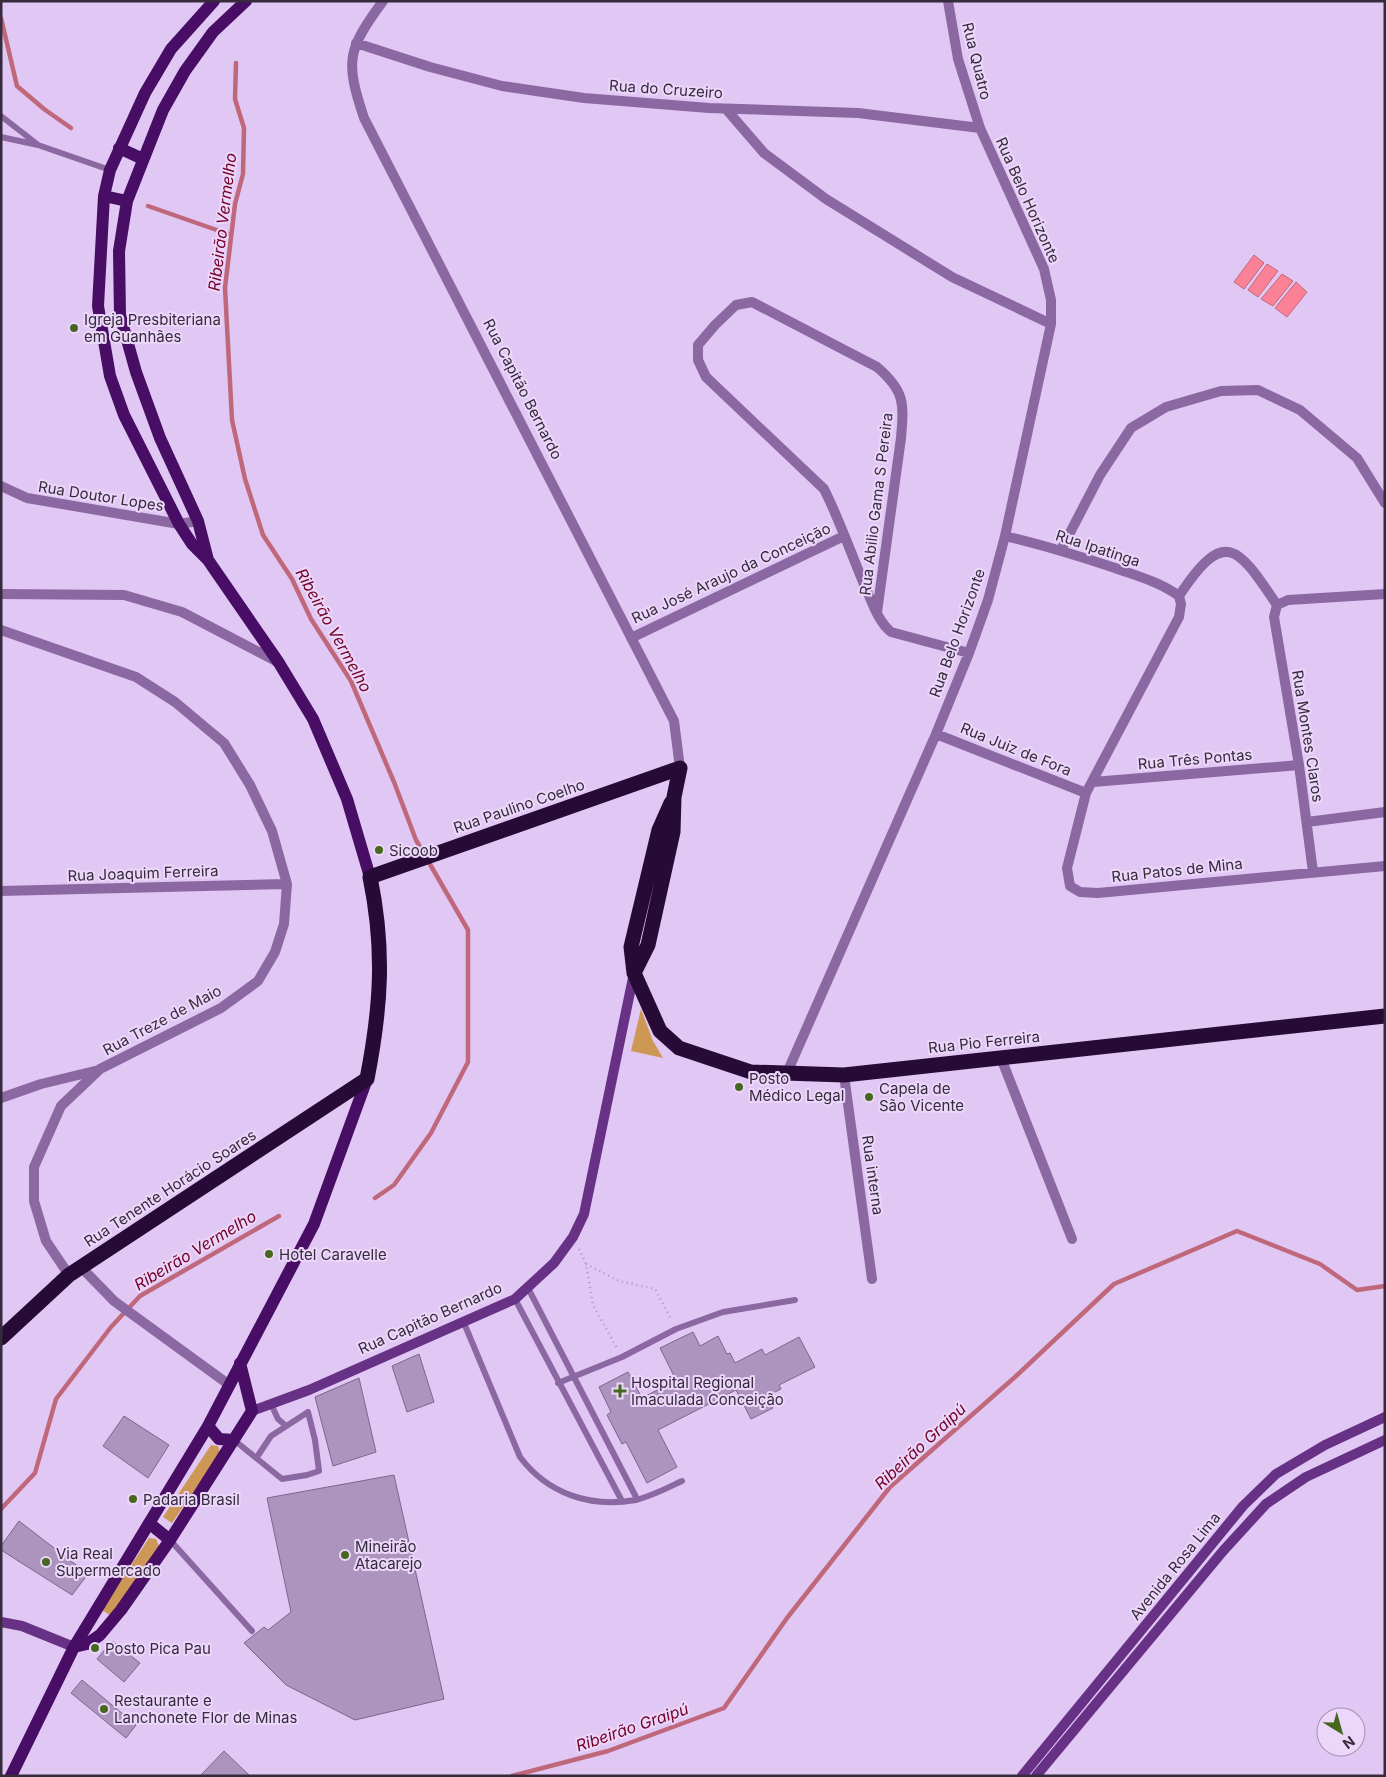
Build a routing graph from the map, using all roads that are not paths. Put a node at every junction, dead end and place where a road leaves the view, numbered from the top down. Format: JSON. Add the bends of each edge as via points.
{"nodes":[{"id":1,"x":214,"y":1,"type":"edge"},
{"id":2,"x":246,"y":1,"type":"edge"},
{"id":3,"x":383,"y":1,"type":"edge"},
{"id":4,"x":948,"y":1,"type":"edge"},
{"id":5,"x":356,"y":44,"type":"junction"},
{"id":6,"x":726,"y":109,"type":"junction"},
{"id":7,"x":1,"y":116,"type":"edge"},
{"id":8,"x":980,"y":128,"type":"junction"},
{"id":9,"x":1,"y":137,"type":"edge"},
{"id":10,"x":38,"y":145,"type":"junction"},
{"id":11,"x":119,"y":148,"type":"junction"},
{"id":12,"x":143,"y":159,"type":"junction"},
{"id":13,"x":110,"y":170,"type":"junction"},
{"id":14,"x":104,"y":196,"type":"junction"},
{"id":15,"x":128,"y":201,"type":"junction"},
{"id":16,"x":1051,"y":324,"type":"junction"},
{"id":17,"x":1,"y":486,"type":"edge"},
{"id":18,"x":1385,"y":503,"type":"edge"},
{"id":19,"x":198,"y":521,"type":"junction"},
{"id":20,"x":179,"y":524,"type":"junction"},
{"id":21,"x":844,"y":536,"type":"junction"},
{"id":22,"x":1005,"y":536,"type":"junction"},
{"id":23,"x":1061,"y":550,"type":"junction"},
{"id":24,"x":208,"y":560,"type":"junction"},
{"id":25,"x":1,"y":594,"type":"edge"},
{"id":26,"x":1385,"y":594,"type":"edge"},
{"id":27,"x":1178,"y":596,"type":"junction"},
{"id":28,"x":1277,"y":605,"type":"junction"},
{"id":29,"x":876,"y":612,"type":"junction"},
{"id":30,"x":1,"y":630,"type":"edge"},
{"id":31,"x":631,"y":638,"type":"junction"},
{"id":32,"x":969,"y":653,"type":"junction"},
{"id":33,"x":279,"y":663,"type":"junction"},
{"id":34,"x":936,"y":734,"type":"junction"},
{"id":35,"x":1299,"y":765,"type":"junction"},
{"id":36,"x":680,"y":768,"type":"junction"},
{"id":37,"x":1093,"y":782,"type":"junction"},
{"id":38,"x":1086,"y":793,"type":"junction"},
{"id":39,"x":1385,"y":812,"type":"edge"},
{"id":40,"x":1307,"y":822,"type":"junction"},
{"id":41,"x":1385,"y":866,"type":"edge"},
{"id":42,"x":1313,"y":872,"type":"junction"},
{"id":43,"x":370,"y":877,"type":"junction"},
{"id":44,"x":286,"y":884,"type":"junction"},
{"id":45,"x":1,"y":891,"type":"edge"},
{"id":46,"x":634,"y":973,"type":"junction"},
{"id":47,"x":1385,"y":1016,"type":"edge"},
{"id":48,"x":1001,"y":1058,"type":"junction"},
{"id":49,"x":100,"y":1069,"type":"junction"},
{"id":50,"x":786,"y":1075,"type":"junction"},
{"id":51,"x":844,"y":1076,"type":"junction"},
{"id":52,"x":367,"y":1079,"type":"junction"},
{"id":53,"x":1,"y":1098,"type":"edge"},
{"id":54,"x":1072,"y":1239,"type":"dead end"},
{"id":55,"x":75,"y":1271,"type":"junction"},
{"id":56,"x":872,"y":1278,"type":"dead end"},
{"id":57,"x":528,"y":1288,"type":"junction"},
{"id":58,"x":515,"y":1299,"type":"junction"},
{"id":59,"x":795,"y":1300,"type":"dead end"},
{"id":60,"x":464,"y":1323,"type":"junction"},
{"id":61,"x":1,"y":1338,"type":"edge"},
{"id":62,"x":240,"y":1363,"type":"junction"},
{"id":63,"x":572,"y":1378,"type":"junction"},
{"id":64,"x":558,"y":1383,"type":"junction"},
{"id":65,"x":228,"y":1384,"type":"junction"},
{"id":66,"x":272,"y":1404,"type":"junction"},
{"id":67,"x":252,"y":1411,"type":"junction"},
{"id":68,"x":1385,"y":1416,"type":"edge"},
{"id":69,"x":208,"y":1426,"type":"junction"},
{"id":70,"x":285,"y":1426,"type":"junction"},
{"id":71,"x":234,"y":1440,"type":"junction"},
{"id":72,"x":1385,"y":1440,"type":"edge"},
{"id":73,"x":257,"y":1457,"type":"junction"},
{"id":74,"x":682,"y":1481,"type":"dead end"},
{"id":75,"x":636,"y":1500,"type":"junction"},
{"id":76,"x":622,"y":1501,"type":"junction"},
{"id":77,"x":149,"y":1523,"type":"junction"},
{"id":78,"x":170,"y":1540,"type":"junction"},
{"id":79,"x":1,"y":1622,"type":"edge"},
{"id":80,"x":252,"y":1631,"type":"dead end"},
{"id":81,"x":74,"y":1647,"type":"junction"},
{"id":82,"x":10,"y":1776,"type":"edge"},
{"id":83,"x":1022,"y":1776,"type":"edge"},
{"id":84,"x":1036,"y":1776,"type":"edge"}],
"edges":[{"from":1,"to":11,"type":"main road","via":[[171,49],[145,93]]},
{"from":2,"to":12,"type":"main road","via":[[213,32],[185,71],[163,110]]},
{"from":3,"to":5,"type":"street","name":"Rua Capitão Bernardo"},
{"from":4,"to":8,"type":"street","name":"Rua Quatro","via":[[958,59]]},
{"from":5,"to":6,"type":"street","name":"Rua do Cruzeiro","via":[[502,86],[584,98]]},
{"from":5,"to":31,"type":"street","name":"Rua Capitão Bernardo","via":[[351,64],[353,84],[364,118]]},
{"from":6,"to":8,"type":"street","name":"Rua do Cruzeiro","via":[[858,113]]},
{"from":6,"to":16,"type":"street","via":[[764,153],[826,199],[952,277]]},
{"from":7,"to":10,"type":"lane"},
{"from":8,"to":16,"type":"street","name":"Rua Belo Horizonte","via":[[1044,269],[1051,300]]},
{"from":9,"to":10,"type":"lane"},
{"from":10,"to":13,"type":"lane"},
{"from":11,"to":12,"type":"main road"},
{"from":11,"to":13,"type":"main road"},
{"from":12,"to":15,"type":"main road"},
{"from":13,"to":14,"type":"main road"},
{"from":14,"to":15,"type":"main road"},
{"from":14,"to":20,"type":"main road","via":[[98,306],[110,376],[127,423]]},
{"from":15,"to":19,"type":"main road","via":[[119,252],[120,315],[160,438]]},
{"from":16,"to":22,"type":"street","name":"Rua Belo Horizonte"},
{"from":17,"to":20,"type":"street","name":"Rua Doutor Lopes","via":[[27,498]]},
{"from":18,"to":23,"type":"street","via":[[1357,458],[1300,410],[1258,390],[1222,391],[1166,407],[1131,428],[1100,475]]},
{"from":19,"to":20,"type":"street","name":"Rua Doutor Lopes"},
{"from":19,"to":24,"type":"main road"},
{"from":20,"to":24,"type":"main road"},
{"from":21,"to":29,"type":"street"},
{"from":21,"to":29,"type":"street","name":"Rua Abilio Gama S Pereira","via":[[824,489],[706,377],[698,360],[698,345],[736,305],[752,302],[877,367],[902,394],[904,410]]},
{"from":21,"to":31,"type":"street","name":"Rua José Araujo da Conceição"},
{"from":22,"to":23,"type":"street","name":"Rua Ipatinga"},
{"from":22,"to":32,"type":"street","name":"Rua Belo Horizonte","via":[[988,600]]},
{"from":23,"to":27,"type":"street","name":"Rua Ipatinga","via":[[1166,587]]},
{"from":24,"to":33,"type":"main road"},
{"from":25,"to":33,"type":"street","via":[[124,594],[182,612]]},
{"from":26,"to":28,"type":"street","via":[[1288,600]]},
{"from":27,"to":28,"type":"street","via":[[1197,568],[1219,551],[1231,551],[1255,572]]},
{"from":27,"to":37,"type":"street","via":[[1181,604],[1179,617]]},
{"from":28,"to":35,"type":"street","name":"Rua Montes Claros","via":[[1274,617]]},
{"from":29,"to":32,"type":"street","via":[[891,632]]},
{"from":30,"to":44,"type":"street","name":"Rua Treze de Maio","via":[[136,677],[175,702],[224,743],[250,785],[272,831]]},
{"from":31,"to":36,"type":"street","name":"Rua Capitão Bernardo","via":[[674,721]]},
{"from":32,"to":34,"type":"street","name":"Rua Belo Horizonte"},
{"from":33,"to":43,"type":"main road","via":[[312,719],[347,799]]},
{"from":34,"to":38,"type":"street","name":"Rua Juiz de Fora"},
{"from":34,"to":50,"type":"street","name":"Rua Belo Horizonte"},
{"from":35,"to":37,"type":"street","name":"Rua Três Pontas"},
{"from":35,"to":40,"type":"street","name":"Rua Montes Claros"},
{"from":36,"to":43,"type":"highway","name":"Rua Paulino Coelho"},
{"from":36,"to":46,"type":"highway","name":"Rua Capitão Bernardo","via":[[674,798],[673,832],[648,945]]},
{"from":37,"to":38,"type":"street"},
{"from":38,"to":42,"type":"street","name":"Rua Patos de Mina","via":[[1067,868],[1070,886],[1080,892],[1098,893]]},
{"from":39,"to":40,"type":"street"},
{"from":40,"to":42,"type":"street","name":"Rua Montes Claros"},
{"from":41,"to":42,"type":"street","name":"Rua Patos de Mina"},
{"from":43,"to":52,"type":"highway","via":[[381,951],[378,1024]]},
{"from":44,"to":45,"type":"street","name":"Rua Joaquim Ferreira"},
{"from":44,"to":49,"type":"street","name":"Rua Treze de Maio","via":[[284,924],[275,952],[258,981],[221,1008]]},
{"from":46,"to":50,"type":"highway","name":"Rua Pio Ferreira","via":[[660,1031],[679,1048],[751,1072]]},
{"from":46,"to":57,"type":"street","name":"Rua Capitão Bernardo","via":[[584,1214],[573,1237],[554,1263]]},
{"from":47,"to":48,"type":"highway","name":"Rua Pio Ferreira"},
{"from":48,"to":51,"type":"highway","name":"Rua Pio Ferreira"},
{"from":48,"to":54,"type":"street"},
{"from":49,"to":53,"type":"street"},
{"from":49,"to":55,"type":"street","name":"Rua Treze de Maio","via":[[61,1106],[34,1167],[34,1201],[46,1241]]},
{"from":50,"to":51,"type":"highway","name":"Rua Pio Ferreira"},
{"from":51,"to":56,"type":"street","name":"Rua interna"},
{"from":52,"to":55,"type":"highway","name":"Rua Tenente Horácio Soares"},
{"from":52,"to":62,"type":"main road","via":[[314,1224]]},
{"from":55,"to":61,"type":"highway","name":"Rua Tenente Horácio Soares"},
{"from":55,"to":65,"type":"street","name":"Rua Treze de Maio"},
{"from":57,"to":58,"type":"street","name":"Rua Capitão Bernardo"},
{"from":57,"to":63,"type":"lane"},
{"from":58,"to":60,"type":"street","name":"Rua Capitão Bernardo"},
{"from":58,"to":64,"type":"lane"},
{"from":59,"to":63,"type":"lane","via":[[723,1312],[676,1329]]},
{"from":60,"to":66,"type":"street","name":"Rua Capitão Bernardo"},
{"from":60,"to":76,"type":"lane","via":[[510,1436],[533,1474],[549,1486],[579,1499]]},
{"from":62,"to":65,"type":"main road"},
{"from":62,"to":67,"type":"main road"},
{"from":63,"to":64,"type":"lane"},
{"from":63,"to":75,"type":"lane"},
{"from":64,"to":76,"type":"lane"},
{"from":65,"to":69,"type":"main road"},
{"from":66,"to":67,"type":"street","name":"Rua Capitão Bernardo"},
{"from":66,"to":70,"type":"lane"},
{"from":67,"to":71,"type":"main road"},
{"from":68,"to":83,"type":"street","name":"Avenida Rosa Lima","via":[[1325,1445],[1276,1474],[1243,1506]]},
{"from":69,"to":71,"type":"main road","via":[[219,1439]]},
{"from":69,"to":77,"type":"main road"},
{"from":70,"to":73,"type":"lane","via":[[271,1436]]},
{"from":70,"to":73,"type":"lane","via":[[308,1412],[319,1471],[282,1479]]},
{"from":71,"to":73,"type":"lane"},
{"from":71,"to":78,"type":"main road"},
{"from":72,"to":84,"type":"street","name":"Avenida Rosa Lima","via":[[1306,1477],[1266,1504]]},
{"from":74,"to":75,"type":"lane"},
{"from":75,"to":76,"type":"lane"},
{"from":77,"to":78,"type":"main road"},
{"from":77,"to":81,"type":"main road"},
{"from":78,"to":80,"type":"lane"},
{"from":78,"to":81,"type":"main road","via":[[100,1635],[87,1644]]},
{"from":79,"to":81,"type":"street","via":[[22,1626]]},
{"from":81,"to":82,"type":"main road"}]}
